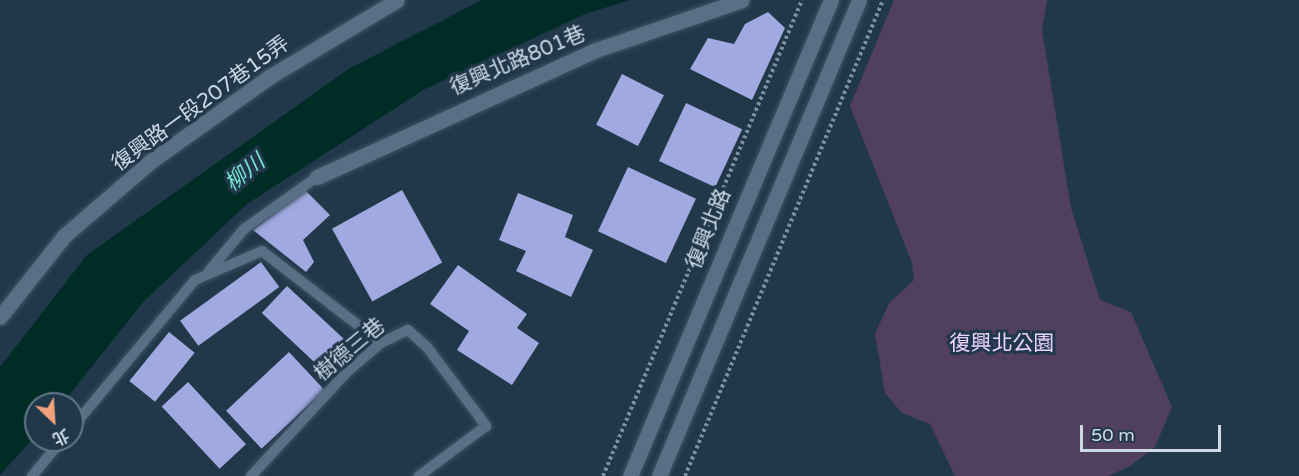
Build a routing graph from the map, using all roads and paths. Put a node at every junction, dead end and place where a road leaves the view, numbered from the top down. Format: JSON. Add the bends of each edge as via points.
{"nodes":[{"id":1,"x":397,"y":0,"type":"edge"},
{"id":2,"x":742,"y":0,"type":"edge"},
{"id":3,"x":802,"y":0,"type":"edge"},
{"id":4,"x":831,"y":0,"type":"edge"},
{"id":5,"x":859,"y":0,"type":"edge"},
{"id":6,"x":883,"y":0,"type":"edge"},
{"id":7,"x":317,"y":177,"type":"joint"},
{"id":8,"x":208,"y":271,"type":"junction"},
{"id":9,"x":0,"y":317,"type":"edge"},
{"id":10,"x":381,"y":343,"type":"junction"},
{"id":11,"x":84,"y":414,"type":"edge"},
{"id":12,"x":52,"y":452,"type":"edge"},
{"id":13,"x":32,"y":476,"type":"edge"},
{"id":14,"x":251,"y":476,"type":"edge"},
{"id":15,"x":418,"y":476,"type":"edge"},
{"id":16,"x":603,"y":476,"type":"edge"},
{"id":17,"x":630,"y":476,"type":"edge"},
{"id":18,"x":659,"y":476,"type":"edge"},
{"id":19,"x":685,"y":476,"type":"edge"}],
"edges":[{"from":1,"to":9,"type":"street","name":"復興路一段207巷15弄","via":[[269,77],[151,161],[64,236]]},
{"from":2,"to":7,"type":"street","name":"復興北路801巷","via":[[596,50]]},
{"from":3,"to":16,"type":"path"},
{"from":4,"to":17,"type":"street","name":"復興北路"},
{"from":5,"to":18,"type":"street"},
{"from":6,"to":19,"type":"path"},
{"from":7,"to":8,"type":"lane","via":[[244,229]]},
{"from":8,"to":10,"type":"lane","via":[[262,251]]},
{"from":8,"to":11,"type":"lane","via":[[195,280]]},
{"from":10,"to":14,"type":"lane","name":"樹德三巷","via":[[347,372]]},
{"from":10,"to":15,"type":"lane","name":"樹德三巷","via":[[408,330],[427,347],[486,426]]},
{"from":12,"to":13,"type":"lane"}]}
